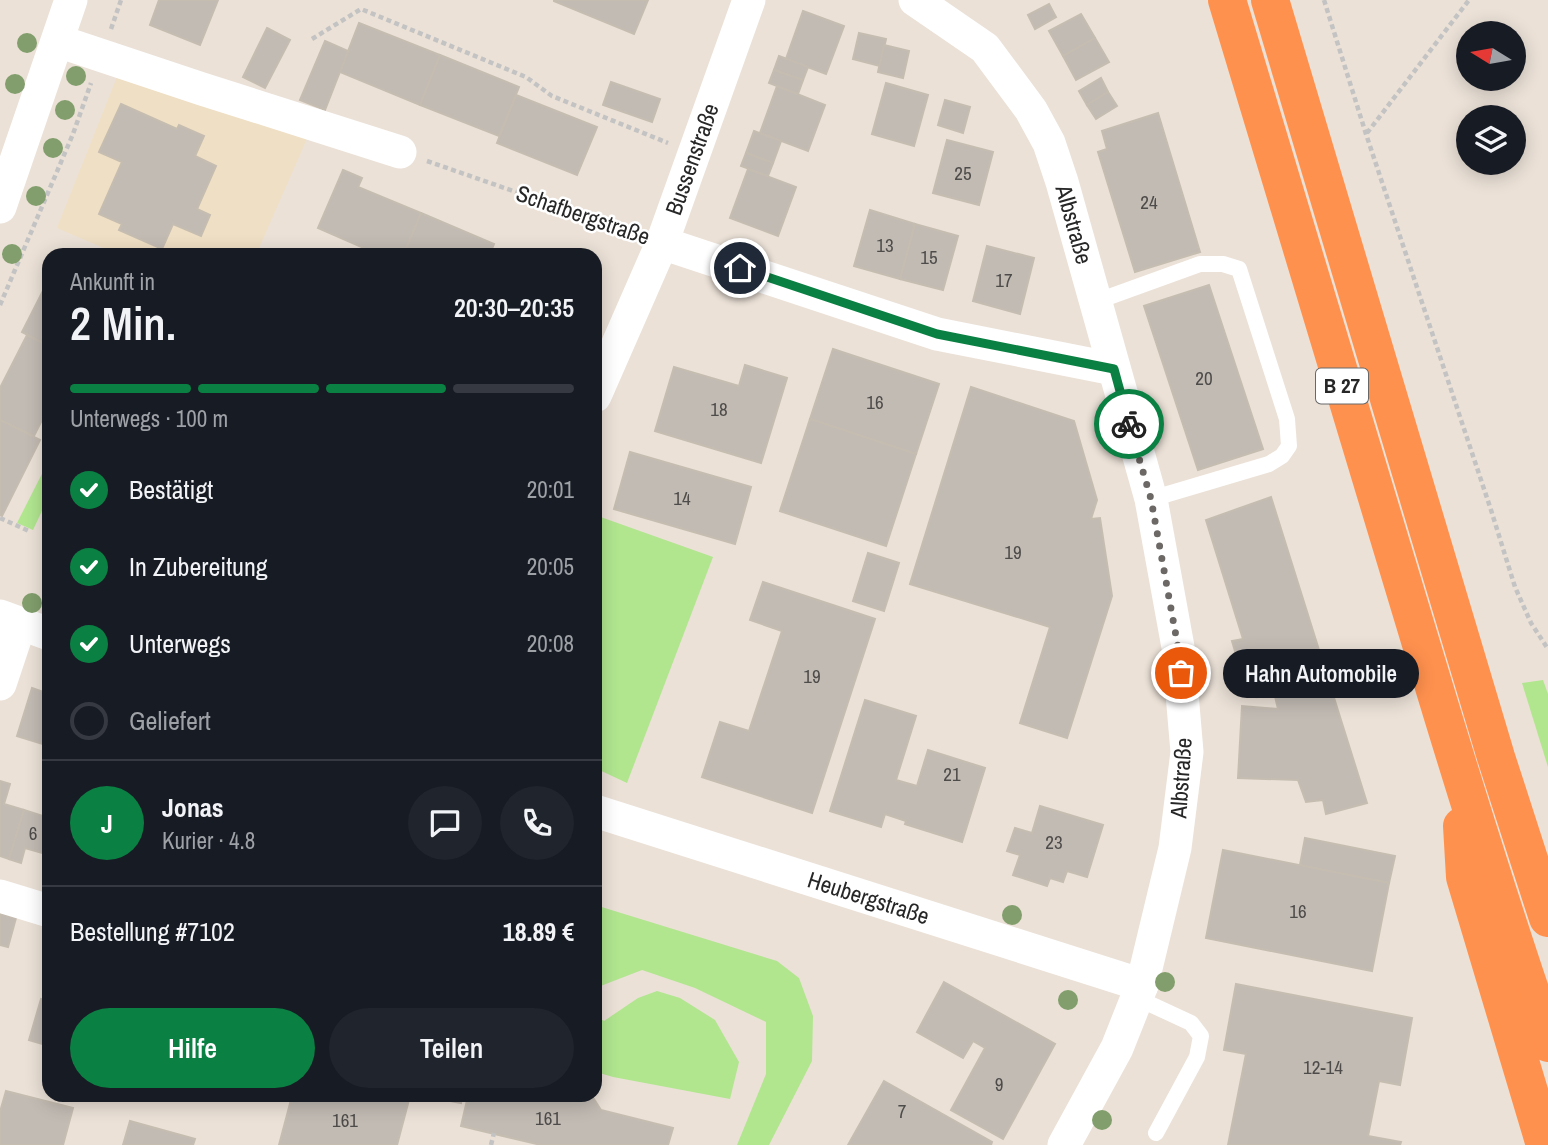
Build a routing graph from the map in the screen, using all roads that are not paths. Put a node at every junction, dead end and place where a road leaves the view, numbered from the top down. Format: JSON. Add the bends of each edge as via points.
{"nodes":[{"id":1,"x":71,"y":0,"type":"edge"},
{"id":2,"x":750,"y":0,"type":"edge"},
{"id":3,"x":915,"y":0,"type":"edge"},
{"id":4,"x":1227,"y":0,"type":"edge"},
{"id":5,"x":1269,"y":0,"type":"edge"},
{"id":6,"x":58,"y":41,"type":"junction"},
{"id":7,"x":400,"y":152,"type":"road end"},
{"id":8,"x":0,"y":207,"type":"edge"},
{"id":9,"x":662,"y":243,"type":"junction"},
{"id":10,"x":1095,"y":302,"type":"junction"},
{"id":11,"x":1114,"y":369,"type":"junction"},
{"id":12,"x":602,"y":377,"type":"edge"},
{"id":13,"x":1151,"y":499,"type":"junction"},
{"id":14,"x":23,"y":625,"type":"edge"},
{"id":15,"x":0,"y":684,"type":"edge"},
{"id":16,"x":1460,"y":772,"type":"junction"},
{"id":17,"x":602,"y":813,"type":"edge"},
{"id":18,"x":0,"y":896,"type":"edge"},
{"id":19,"x":42,"y":909,"type":"edge"},
{"id":20,"x":1548,"y":918,"type":"edge"},
{"id":21,"x":1140,"y":991,"type":"junction"},
{"id":22,"x":1548,"y":1043,"type":"edge"},
{"id":23,"x":1156,"y":1132,"type":"dead end"},
{"id":24,"x":1064,"y":1145,"type":"edge"},
{"id":25,"x":1545,"y":1145,"type":"edge"}],
"edges":[{"from":1,"to":6,"type":"street"},
{"from":2,"to":9,"type":"street","name":"Bussenstraße"},
{"from":3,"to":10,"type":"street","name":"Albstraße","via":[[985,48],[1031,110],[1049,142]]},
{"from":4,"to":16,"type":"highway","number":"B 27"},
{"from":5,"to":20,"type":"highway","number":"B 27"},
{"from":6,"to":7,"type":"street"},
{"from":6,"to":8,"type":"street"},
{"from":9,"to":11,"type":"street","name":"Schafbergstraße","via":[[937,334]]},
{"from":9,"to":12,"type":"street","name":"Bussenstraße"},
{"from":10,"to":11,"type":"street","name":"Albstraße"},
{"from":10,"to":13,"type":"lane","via":[[1200,264],[1239,269],[1287,419],[1289,446],[1269,464]]},
{"from":11,"to":13,"type":"street","name":"Albstraße"},
{"from":13,"to":21,"type":"street","name":"Albstraße","via":[[1178,647],[1187,752],[1175,848]]},
{"from":14,"to":15,"type":"street"},
{"from":16,"to":22,"type":"highway","number":"B 27"},
{"from":16,"to":25,"type":"highway","via":[[1465,877]]},
{"from":17,"to":21,"type":"street","name":"Heubergstraße"},
{"from":18,"to":19,"type":"street"},
{"from":21,"to":23,"type":"lane","via":[[1191,1023],[1201,1036],[1197,1057]]},
{"from":21,"to":24,"type":"street","name":"Albstraße","via":[[1117,1048]]}]}
